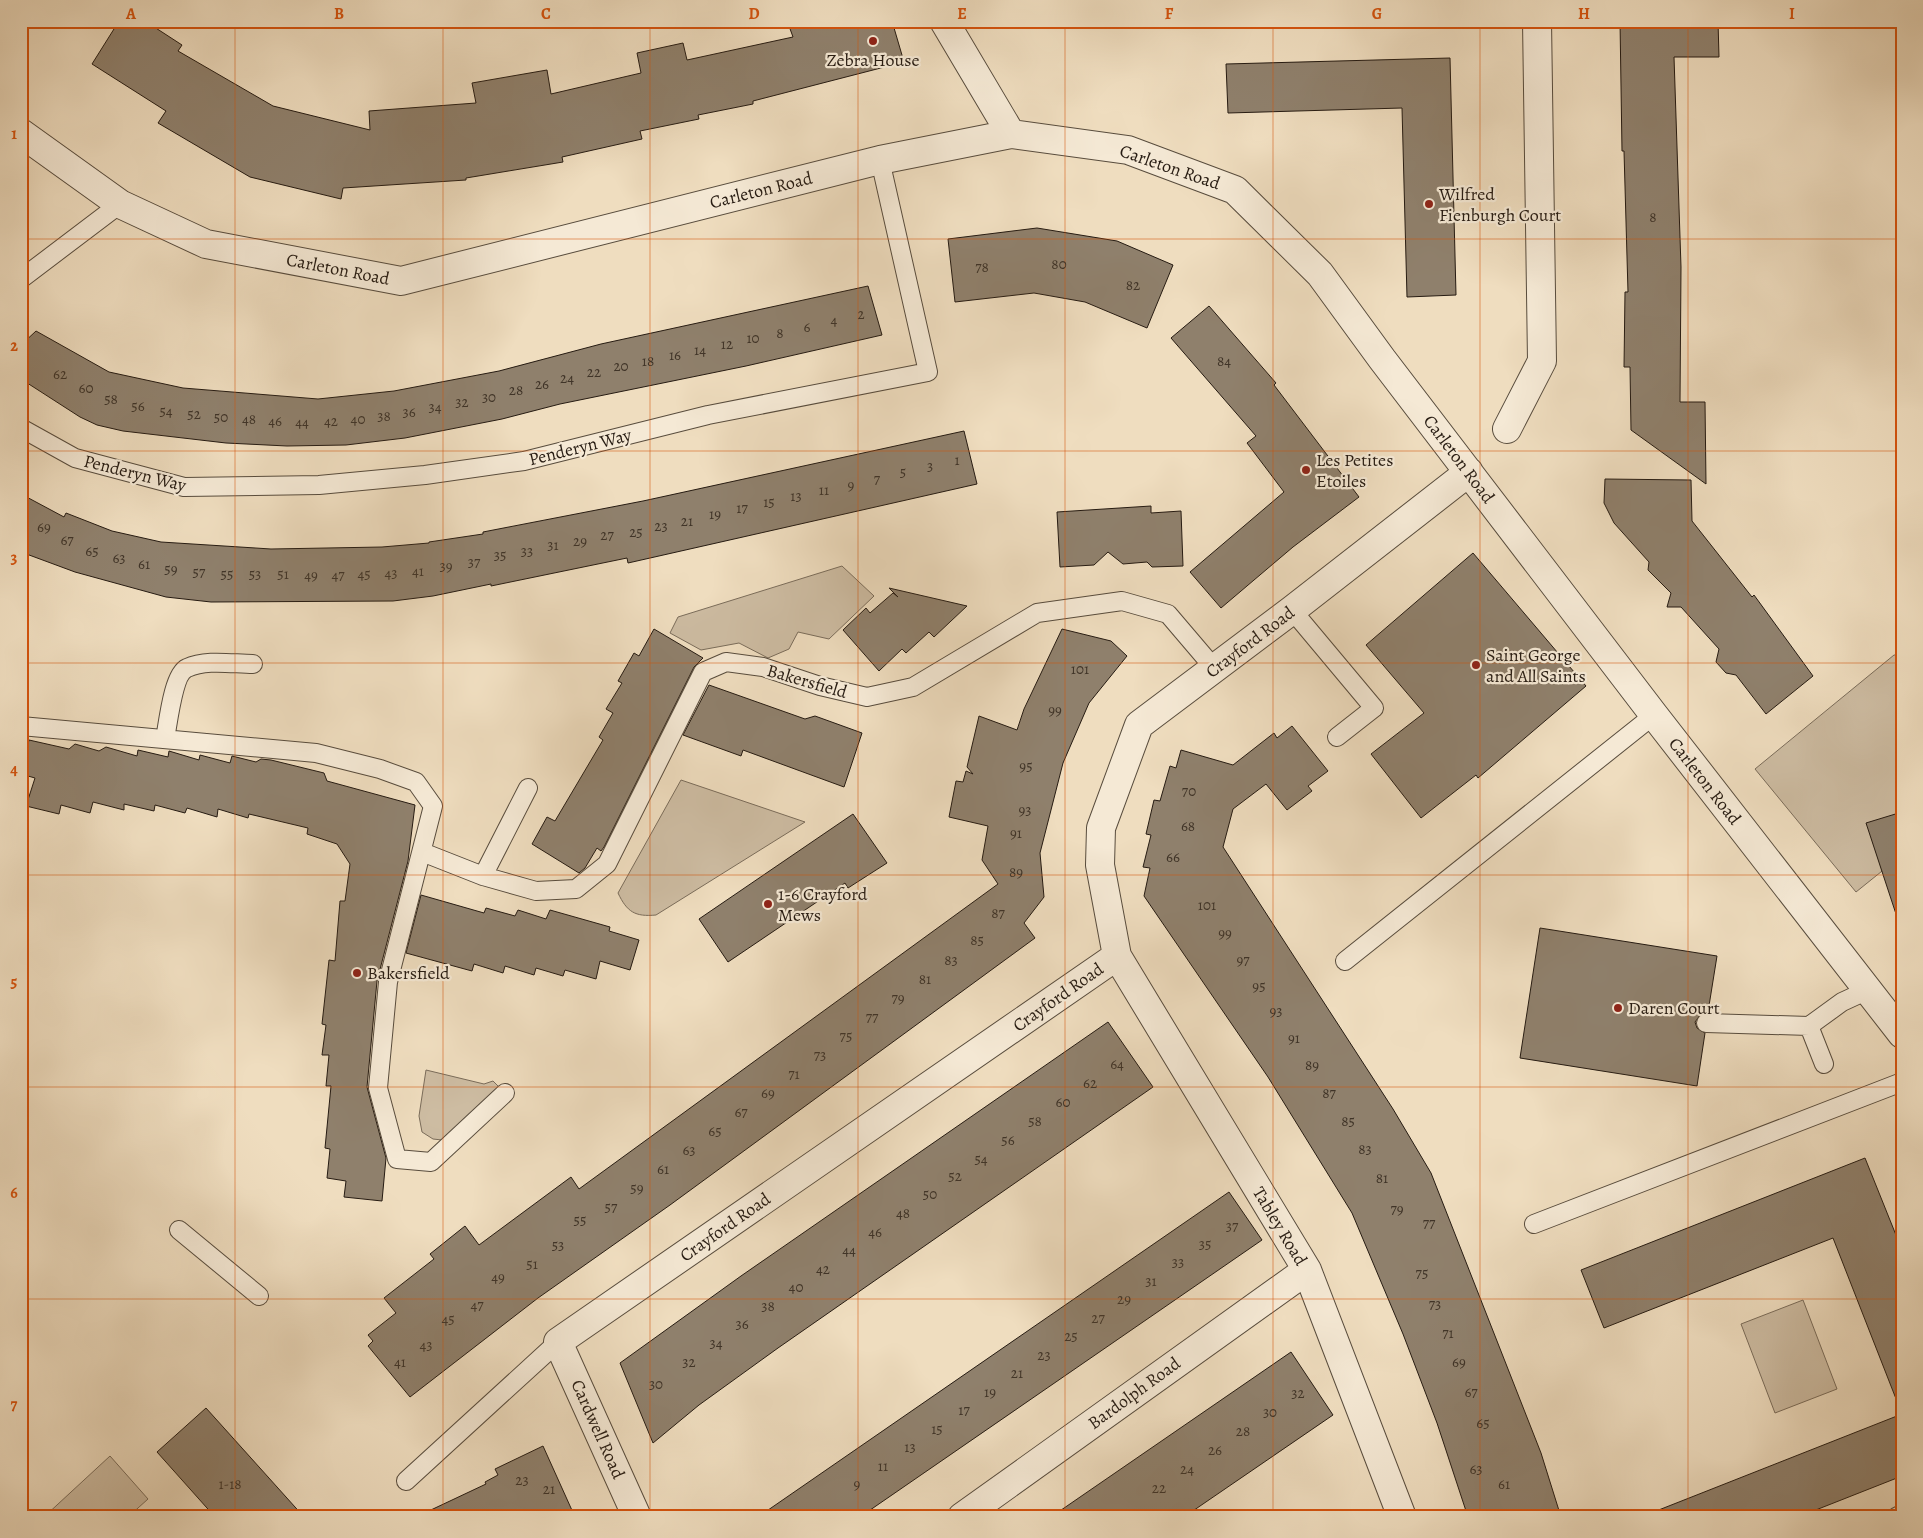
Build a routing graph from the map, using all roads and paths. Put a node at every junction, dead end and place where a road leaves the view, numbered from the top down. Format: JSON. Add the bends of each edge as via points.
{"nodes":[{"id":1,"x":944,"y":21,"type":"edge"},
{"id":2,"x":1537,"y":21,"type":"edge"},
{"id":3,"x":21,"y":133,"type":"edge"},
{"id":4,"x":1011,"y":134,"type":"junction"},
{"id":5,"x":880,"y":160,"type":"junction"},
{"id":6,"x":120,"y":204,"type":"junction"},
{"id":7,"x":21,"y":279,"type":"edge"},
{"id":8,"x":21,"y":428,"type":"edge"},
{"id":9,"x":1507,"y":429,"type":"dead end"},
{"id":10,"x":1469,"y":472,"type":"junction"},
{"id":11,"x":1292,"y":610,"type":"junction"},
{"id":12,"x":252,"y":664,"type":"dead end"},
{"id":13,"x":1214,"y":668,"type":"junction"},
{"id":14,"x":1654,"y":715,"type":"junction"},
{"id":15,"x":21,"y":726,"type":"edge"},
{"id":16,"x":1337,"y":737,"type":"dead end"},
{"id":17,"x":165,"y":739,"type":"junction"},
{"id":18,"x":528,"y":788,"type":"dead end"},
{"id":19,"x":422,"y":852,"type":"junction"},
{"id":20,"x":484,"y":876,"type":"junction"},
{"id":21,"x":1117,"y":956,"type":"junction"},
{"id":22,"x":1345,"y":961,"type":"dead end"},
{"id":23,"x":1868,"y":990,"type":"junction"},
{"id":24,"x":1706,"y":1023,"type":"dead end"},
{"id":25,"x":1809,"y":1026,"type":"junction"},
{"id":26,"x":1902,"y":1034,"type":"edge"},
{"id":27,"x":1824,"y":1064,"type":"dead end"},
{"id":28,"x":1902,"y":1082,"type":"edge"},
{"id":29,"x":505,"y":1093,"type":"dead end"},
{"id":30,"x":1534,"y":1224,"type":"dead end"},
{"id":31,"x":179,"y":1230,"type":"dead end"},
{"id":32,"x":1307,"y":1270,"type":"junction"},
{"id":33,"x":260,"y":1296,"type":"dead end"},
{"id":34,"x":558,"y":1342,"type":"junction"},
{"id":35,"x":406,"y":1481,"type":"dead end"},
{"id":36,"x":1902,"y":1514,"type":"edge"},
{"id":37,"x":637,"y":1517,"type":"edge"},
{"id":38,"x":962,"y":1517,"type":"edge"},
{"id":39,"x":1402,"y":1517,"type":"edge"},
{"id":40,"x":1896,"y":1517,"type":"edge"}],
"edges":[{"from":1,"to":4,"type":"street"},
{"from":2,"to":9,"type":"street","via":[[1542,361]]},
{"from":3,"to":6,"type":"street","name":"Carleton Road"},
{"from":4,"to":5,"type":"street","name":"Carleton Road"},
{"from":4,"to":10,"type":"street","name":"Carleton Road","via":[[1128,150],[1235,190],[1320,274]]},
{"from":5,"to":6,"type":"street","name":"Carleton Road","via":[[401,281],[206,244]]},
{"from":5,"to":8,"type":"lane","name":"Penderyn Way","via":[[928,372],[708,415],[524,461],[319,485],[184,487],[75,458]]},
{"from":6,"to":7,"type":"lane"},
{"from":10,"to":11,"type":"street","name":"Crayford Road"},
{"from":10,"to":14,"type":"street","name":"Carleton Road"},
{"from":11,"to":13,"type":"street","name":"Crayford Road"},
{"from":11,"to":16,"type":"lane","via":[[1374,708]]},
{"from":12,"to":17,"type":"lane","via":[[203,664],[186,668],[178,677]]},
{"from":13,"to":20,"type":"lane","name":"Bakersfield","via":[[1168,614],[1122,601],[1038,613],[913,687],[867,697],[763,668],[726,662],[703,672],[607,864],[576,889],[536,891]]},
{"from":13,"to":21,"type":"street","name":"Crayford Road","via":[[1139,725],[1101,828],[1100,865]]},
{"from":14,"to":22,"type":"lane"},
{"from":14,"to":23,"type":"street","name":"Carleton Road"},
{"from":15,"to":17,"type":"lane"},
{"from":17,"to":19,"type":"lane","via":[[316,753],[416,782],[433,806]]},
{"from":18,"to":20,"type":"lane"},
{"from":19,"to":20,"type":"lane","name":"Bakersfield"},
{"from":19,"to":29,"type":"lane","via":[[388,982],[378,1088],[397,1159],[431,1162]]},
{"from":21,"to":32,"type":"street","name":"Tabley Road"},
{"from":21,"to":34,"type":"street","name":"Crayford Road"},
{"from":23,"to":25,"type":"lane","via":[[1842,1002]]},
{"from":23,"to":26,"type":"street","name":"Carleton Road"},
{"from":24,"to":25,"type":"lane"},
{"from":25,"to":27,"type":"lane"},
{"from":28,"to":30,"type":"lane"},
{"from":31,"to":33,"type":"lane"},
{"from":32,"to":38,"type":"street","name":"Bardolph Road"},
{"from":32,"to":39,"type":"street","name":"Tabley Road"},
{"from":34,"to":35,"type":"lane"},
{"from":34,"to":37,"type":"street","name":"Cardwell Road"},
{"from":36,"to":40,"type":"lane"}]}
